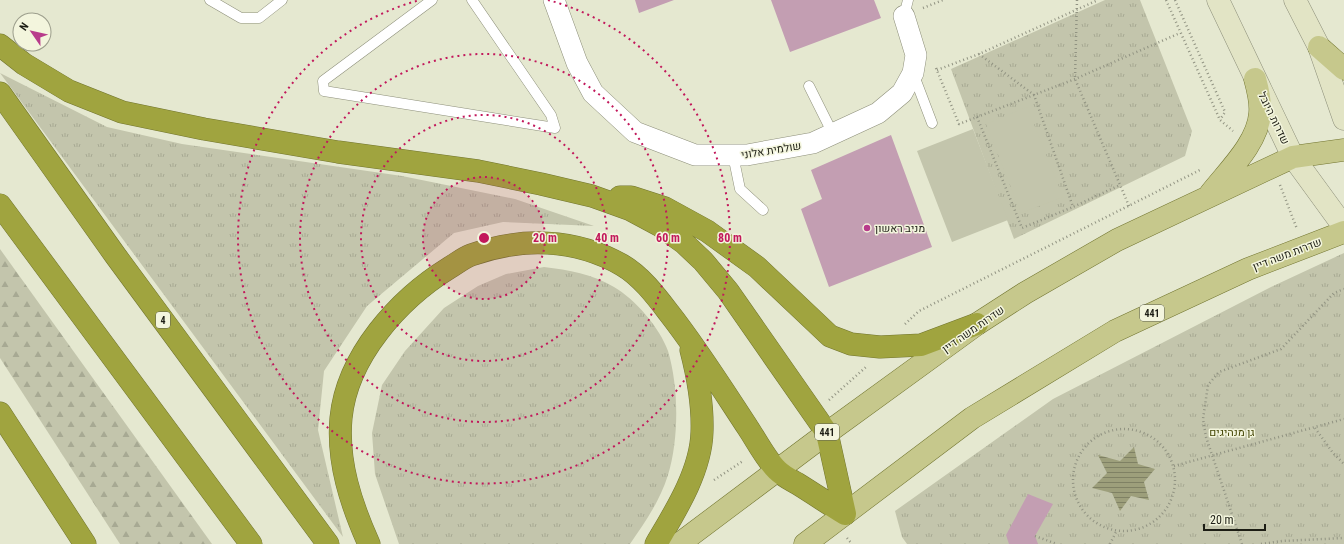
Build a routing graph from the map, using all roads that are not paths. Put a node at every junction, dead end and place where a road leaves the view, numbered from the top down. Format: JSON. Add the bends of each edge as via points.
{"nodes":[{"id":1,"x":210,"y":0,"type":"edge"},
{"id":2,"x":282,"y":0,"type":"edge"},
{"id":3,"x":432,"y":0,"type":"edge"},
{"id":4,"x":472,"y":0,"type":"edge"},
{"id":5,"x":554,"y":0,"type":"edge"},
{"id":6,"x":1218,"y":0,"type":"edge"},
{"id":7,"x":1295,"y":0,"type":"edge"},
{"id":8,"x":906,"y":8,"type":"edge"},
{"id":9,"x":0,"y":44,"type":"edge"},
{"id":10,"x":1319,"y":47,"type":"junction"},
{"id":11,"x":1344,"y":69,"type":"edge"},
{"id":12,"x":913,"y":73,"type":"junction"},
{"id":13,"x":1255,"y":79,"type":"junction"},
{"id":14,"x":809,"y":86,"type":"dead end"},
{"id":15,"x":0,"y":94,"type":"edge"},
{"id":16,"x":1344,"y":119,"type":"edge"},
{"id":17,"x":932,"y":123,"type":"dead end"},
{"id":18,"x":833,"y":134,"type":"junction"},
{"id":19,"x":1344,"y":150,"type":"edge"},
{"id":20,"x":732,"y":155,"type":"junction"},
{"id":21,"x":1293,"y":157,"type":"junction"},
{"id":22,"x":592,"y":196,"type":"junction"},
{"id":23,"x":1206,"y":198,"type":"junction"},
{"id":24,"x":0,"y":205,"type":"edge"},
{"id":25,"x":763,"y":210,"type":"dead end"},
{"id":26,"x":1344,"y":227,"type":"edge"},
{"id":27,"x":1344,"y":232,"type":"edge"},
{"id":28,"x":977,"y":324,"type":"junction"},
{"id":29,"x":688,"y":338,"type":"junction"},
{"id":30,"x":0,"y":413,"type":"edge"},
{"id":31,"x":827,"y":432,"type":"junction"},
{"id":32,"x":776,"y":470,"type":"junction"},
{"id":33,"x":844,"y":514,"type":"junction"},
{"id":34,"x":86,"y":544,"type":"edge"},
{"id":35,"x":251,"y":544,"type":"edge"},
{"id":36,"x":328,"y":544,"type":"edge"},
{"id":37,"x":369,"y":544,"type":"edge"},
{"id":38,"x":656,"y":544,"type":"edge"},
{"id":39,"x":679,"y":544,"type":"edge"},
{"id":40,"x":805,"y":544,"type":"edge"}],
"edges":[{"from":1,"to":2,"type":"lane","via":[[240,18],[259,18]]},
{"from":3,"to":4,"type":"lane","via":[[323,82],[324,91],[555,128],[550,115]]},
{"from":5,"to":20,"type":"street","name":"שולמית אלוני","via":[[593,93],[635,132],[695,155]]},
{"from":6,"to":13,"type":"street","name":"שדרות היובל"},
{"from":7,"to":10,"type":"street"},
{"from":8,"to":12,"type":"street","name":"שולמית אלוני","via":[[916,55]]},
{"from":9,"to":22,"type":"highway","via":[[24,64],[69,91],[122,112],[338,152],[478,171]]},
{"from":10,"to":11,"type":"main road"},
{"from":10,"to":16,"type":"street"},
{"from":12,"to":17,"type":"lane"},
{"from":12,"to":18,"type":"street","name":"שולמית אלוני","via":[[902,93],[878,113]]},
{"from":13,"to":21,"type":"street","name":"שדרות היובל"},
{"from":13,"to":23,"type":"main road","via":[[1260,113],[1256,128],[1249,144]]},
{"from":14,"to":18,"type":"lane"},
{"from":15,"to":36,"type":"highway","number":"4"},
{"from":18,"to":20,"type":"street","name":"שולמית אלוני","via":[[814,143],[747,155]]},
{"from":19,"to":21,"type":"main road","number":"441"},
{"from":20,"to":25,"type":"lane","via":[[740,188]]},
{"from":21,"to":23,"type":"main road","name":"שדרות משה דיין","number":"441"},
{"from":21,"to":26,"type":"street","name":"שדרות היובל"},
{"from":22,"to":28,"type":"highway","via":[[632,197],[665,208],[708,231],[751,262],[830,336],[850,344],[880,347],[921,346]]},
{"from":22,"to":31,"type":"highway","via":[[631,210],[659,226],[684,243],[703,261],[728,291]]},
{"from":23,"to":28,"type":"main road","name":"שדרות משה דיין","number":"441","via":[[1117,240]]},
{"from":24,"to":35,"type":"highway"},
{"from":27,"to":33,"type":"main road","name":"שדרות משה דיין","number":"441","via":[[1248,269],[1115,331],[972,418]]},
{"from":28,"to":31,"type":"main road","name":"שדרות משה דיין","number":"441"},
{"from":29,"to":32,"type":"highway"},
{"from":29,"to":37,"type":"highway","via":[[649,288],[624,266],[589,250],[550,242],[514,245],[470,256],[432,279],[404,301],[378,330],[360,360],[348,389],[341,416],[340,443],[352,507]]},
{"from":29,"to":38,"type":"highway","via":[[696,368],[702,433],[696,462],[686,490]]},
{"from":30,"to":34,"type":"highway"},
{"from":31,"to":32,"type":"main road","name":"שדרות משה דיין","number":"441"},
{"from":31,"to":33,"type":"highway"},
{"from":32,"to":33,"type":"highway"},
{"from":32,"to":39,"type":"main road","name":"שדרות משה דיין","number":"441"},
{"from":33,"to":40,"type":"main road","name":"שדרות משה דיין","number":"441"}]}
